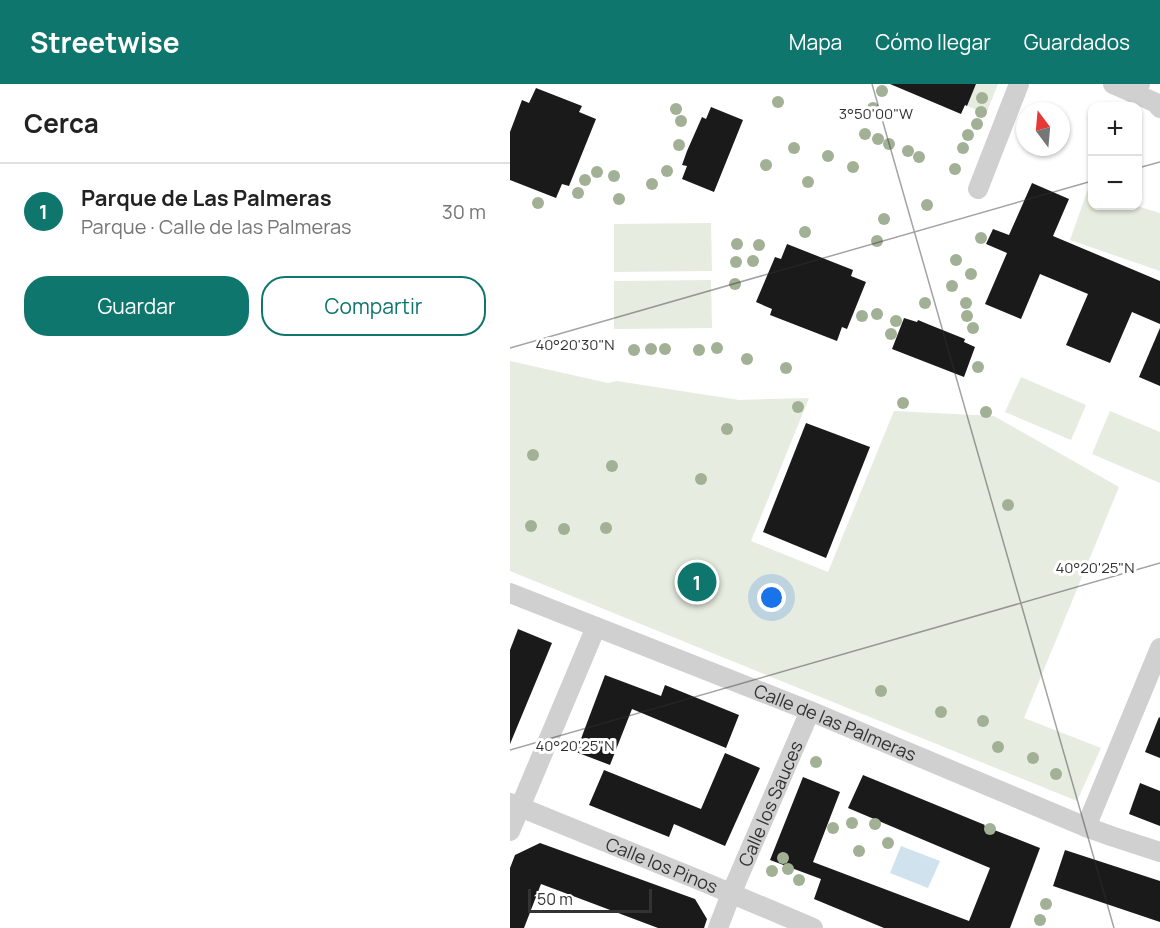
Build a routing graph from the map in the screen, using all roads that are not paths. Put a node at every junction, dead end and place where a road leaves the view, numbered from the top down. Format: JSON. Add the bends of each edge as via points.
{"nodes":[{"id":1,"x":1019,"y":84,"type":"edge"},
{"id":2,"x":1113,"y":84,"type":"edge"},
{"id":3,"x":1138,"y":89,"type":"edge"},
{"id":4,"x":1160,"y":108,"type":"edge"},
{"id":5,"x":978,"y":189,"type":"dead end"},
{"id":6,"x":510,"y":593,"type":"edge"},
{"id":7,"x":596,"y":627,"type":"junction"},
{"id":8,"x":1160,"y":648,"type":"edge"},
{"id":9,"x":810,"y":711,"type":"junction"},
{"id":10,"x":515,"y":805,"type":"edge"},
{"id":11,"x":1086,"y":827,"type":"junction"},
{"id":12,"x":510,"y":831,"type":"edge"},
{"id":13,"x":1160,"y":852,"type":"edge"},
{"id":14,"x":731,"y":894,"type":"junction"},
{"id":15,"x":718,"y":928,"type":"edge"},
{"id":16,"x":813,"y":928,"type":"edge"}],
"edges":[{"from":1,"to":5,"type":"street"},
{"from":2,"to":3,"type":"street"},
{"from":3,"to":4,"type":"street"},
{"from":6,"to":7,"type":"street","name":"Calle de las Palmeras"},
{"from":7,"to":9,"type":"street","name":"Calle de las Palmeras"},
{"from":7,"to":10,"type":"street"},
{"from":8,"to":11,"type":"street"},
{"from":9,"to":11,"type":"street","name":"Calle de las Palmeras"},
{"from":9,"to":14,"type":"street","name":"Calle los Sauces"},
{"from":10,"to":12,"type":"street"},
{"from":10,"to":14,"type":"street","name":"Calle los Pinos"},
{"from":11,"to":13,"type":"street","name":"Calle de las Palmeras"},
{"from":14,"to":15,"type":"street","name":"Calle los Sauces"},
{"from":14,"to":16,"type":"street","name":"Calle los Pinos"}]}
